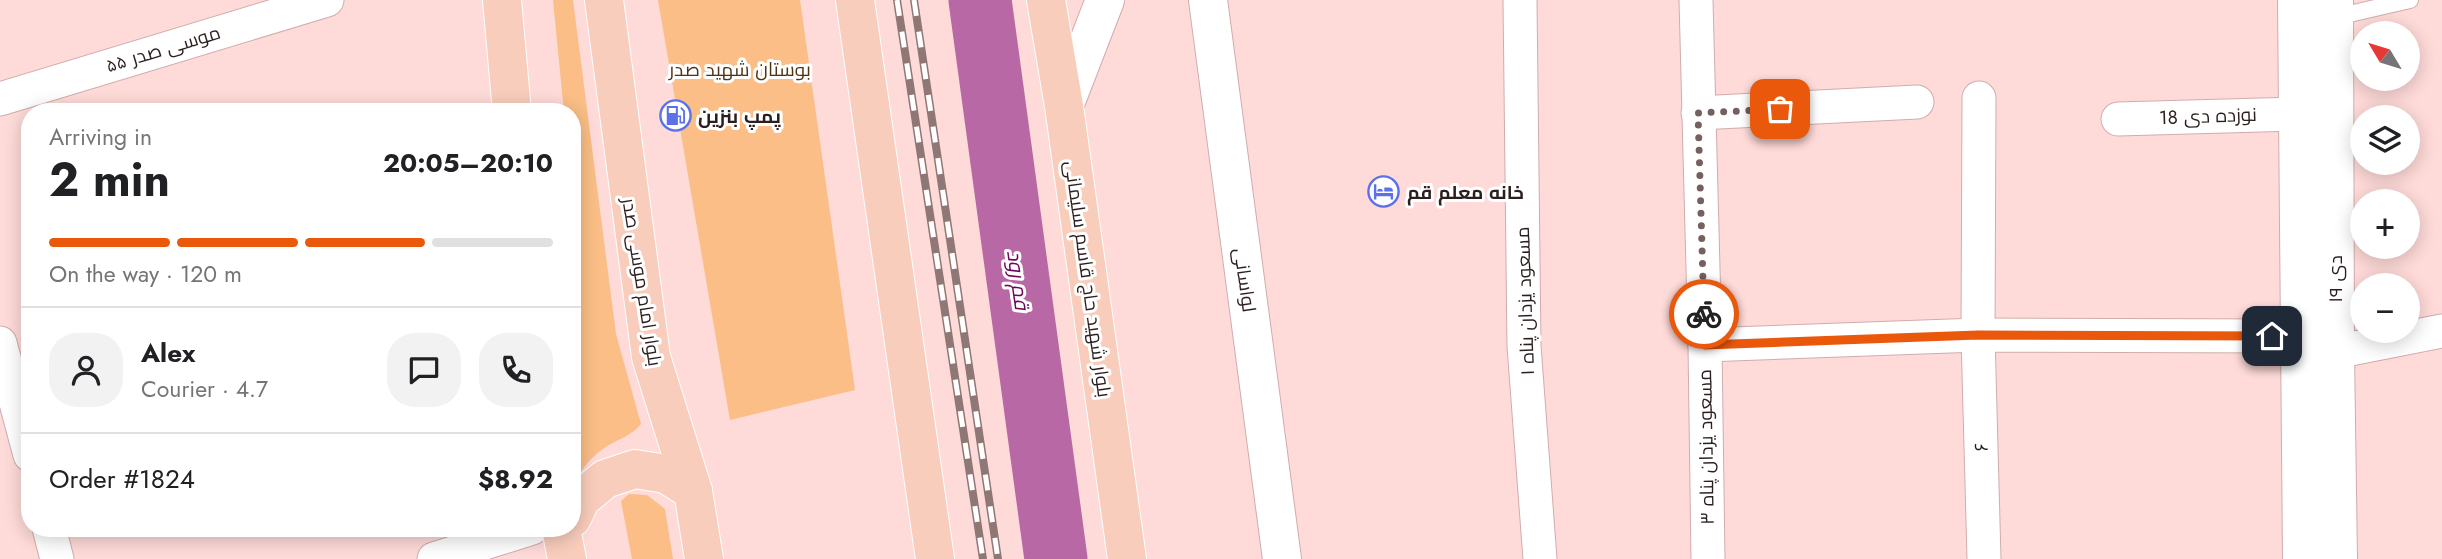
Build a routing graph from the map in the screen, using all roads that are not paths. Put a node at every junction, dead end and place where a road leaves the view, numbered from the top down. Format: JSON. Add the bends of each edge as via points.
{"nodes":[{"id":1,"x":327,"y":0,"type":"edge"},
{"id":2,"x":502,"y":0,"type":"edge"},
{"id":3,"x":604,"y":0,"type":"edge"},
{"id":4,"x":855,"y":0,"type":"edge"},
{"id":5,"x":1046,"y":0,"type":"edge"},
{"id":6,"x":1105,"y":0,"type":"edge"},
{"id":7,"x":1209,"y":0,"type":"edge"},
{"id":8,"x":1520,"y":0,"type":"edge"},
{"id":9,"x":1696,"y":0,"type":"edge"},
{"id":10,"x":2410,"y":0,"type":"edge"},
{"id":11,"x":2316,"y":10,"type":"edge"},
{"id":12,"x":1979,"y":98,"type":"dead end"},
{"id":13,"x":0,"y":99,"type":"edge"},
{"id":14,"x":1917,"y":102,"type":"dead end"},
{"id":15,"x":511,"y":103,"type":"edge"},
{"id":16,"x":1064,"y":106,"type":"junction"},
{"id":17,"x":1698,"y":113,"type":"junction"},
{"id":18,"x":2298,"y":114,"type":"junction"},
{"id":19,"x":2118,"y":119,"type":"dead end"},
{"id":20,"x":2442,"y":331,"type":"edge"},
{"id":21,"x":1978,"y":335,"type":"junction"},
{"id":22,"x":0,"y":343,"type":"edge"},
{"id":23,"x":1705,"y":345,"type":"junction"},
{"id":24,"x":2311,"y":346,"type":"junction"},
{"id":25,"x":21,"y":421,"type":"edge"},
{"id":26,"x":693,"y":491,"type":"junction"},
{"id":27,"x":581,"y":499,"type":"edge"},
{"id":28,"x":51,"y":537,"type":"edge"},
{"id":29,"x":504,"y":537,"type":"edge"},
{"id":30,"x":563,"y":537,"type":"edge"},
{"id":31,"x":568,"y":537,"type":"edge"},
{"id":32,"x":57,"y":559,"type":"edge"},
{"id":33,"x":434,"y":559,"type":"edge"},
{"id":34,"x":568,"y":559,"type":"edge"},
{"id":35,"x":704,"y":559,"type":"edge"},
{"id":36,"x":935,"y":559,"type":"edge"},
{"id":37,"x":1127,"y":559,"type":"edge"},
{"id":38,"x":1282,"y":559,"type":"edge"},
{"id":39,"x":1540,"y":559,"type":"edge"},
{"id":40,"x":1708,"y":559,"type":"edge"},
{"id":41,"x":1984,"y":559,"type":"edge"},
{"id":42,"x":2302,"y":559,"type":"edge"},
{"id":43,"x":2338,"y":559,"type":"edge"}],
"edges":[{"from":1,"to":13,"type":"street","name":"موسی صدر ۵۵"},
{"from":2,"to":15,"type":"main road"},
{"from":3,"to":26,"type":"main road","name":"بلوار امام موسی صدر","via":[[651,357]]},
{"from":4,"to":36,"type":"main road"},
{"from":5,"to":16,"type":"main road","name":"بلوار شهید حاج قاسم سلیمانی"},
{"from":6,"to":16,"type":"main road"},
{"from":7,"to":38,"type":"main road","name":"لواسانی"},
{"from":8,"to":39,"type":"street","name":"۱ مسعود یزدان پناه","via":[[1524,346]]},
{"from":9,"to":17,"type":"street","name":"۳ مسعود یزدان پناه"},
{"from":10,"to":11,"type":"lane"},
{"from":11,"to":18,"type":"main road","name":"۱۹ دی"},
{"from":11,"to":24,"type":"main road","name":"۱۹ دی"},
{"from":12,"to":21,"type":"street","name":"۶"},
{"from":14,"to":17,"type":"street"},
{"from":16,"to":37,"type":"main road","name":"بلوار شهید حاج قاسم سلیمانی"},
{"from":17,"to":23,"type":"street","name":"۳ مسعود یزدان پناه"},
{"from":18,"to":19,"type":"street","name":"نوزده دی 18"},
{"from":18,"to":24,"type":"main road","name":"۱۹ دی"},
{"from":20,"to":24,"type":"street"},
{"from":21,"to":23,"type":"street"},
{"from":21,"to":24,"type":"street"},
{"from":21,"to":41,"type":"street","name":"۶"},
{"from":22,"to":25,"type":"street"},
{"from":23,"to":40,"type":"street","name":"۳ مسعود یزدان پناه"},
{"from":24,"to":42,"type":"main road","name":"۱۹ دی"},
{"from":24,"to":43,"type":"main road","name":"۱۹ دی"},
{"from":26,"to":27,"type":"main road","via":[[666,474],[635,469],[605,479]]},
{"from":26,"to":35,"type":"main road","name":"بلوار امام موسی صدر"},
{"from":28,"to":32,"type":"street"},
{"from":29,"to":33,"type":"street"},
{"from":30,"to":34,"type":"main road"},
{"from":31,"to":34,"type":"main road"}]}
